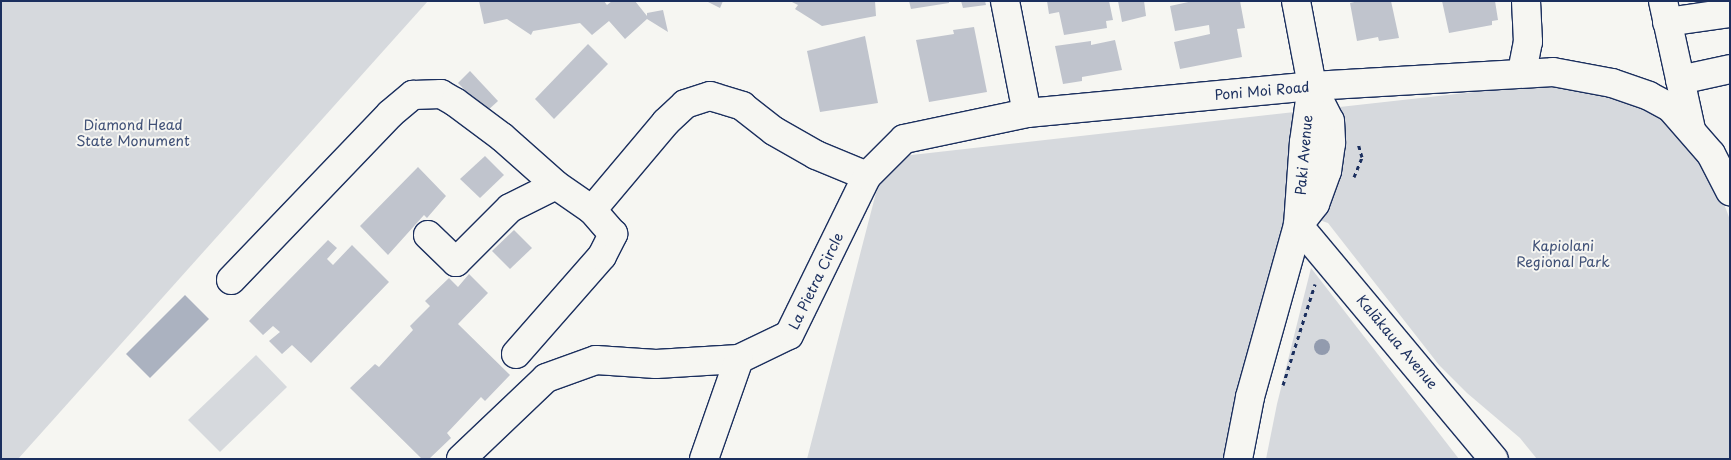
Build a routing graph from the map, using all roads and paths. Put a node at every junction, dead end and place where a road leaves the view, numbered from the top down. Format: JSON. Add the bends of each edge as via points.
{"nodes":[{"id":1,"x":1005,"y":1,"type":"edge"},
{"id":2,"x":1296,"y":1,"type":"edge"},
{"id":3,"x":1526,"y":1,"type":"edge"},
{"id":4,"x":1665,"y":12,"type":"edge"},
{"id":5,"x":1730,"y":13,"type":"edge"},
{"id":6,"x":1730,"y":69,"type":"edge"},
{"id":7,"x":1522,"y":72,"type":"junction"},
{"id":8,"x":1680,"y":80,"type":"junction"},
{"id":9,"x":1312,"y":86,"type":"junction"},
{"id":10,"x":1028,"y":113,"type":"junction"},
{"id":11,"x":1691,"y":129,"type":"junction"},
{"id":12,"x":867,"y":176,"type":"junction"},
{"id":13,"x":556,"y":185,"type":"junction"},
{"id":14,"x":1730,"y":191,"type":"edge"},
{"id":15,"x":592,"y":210,"type":"junction"},
{"id":16,"x":1298,"y":226,"type":"junction"},
{"id":17,"x":428,"y":235,"type":"dead end"},
{"id":18,"x":231,"y":280,"type":"dead end"},
{"id":19,"x":1316,"y":281,"type":"dead end"},
{"id":20,"x":516,"y":354,"type":"dead end"},
{"id":21,"x":739,"y":359,"type":"junction"},
{"id":22,"x":1280,"y":394,"type":"dead end"},
{"id":23,"x":461,"y":459,"type":"edge"},
{"id":24,"x":704,"y":459,"type":"edge"},
{"id":25,"x":1238,"y":459,"type":"edge"},
{"id":26,"x":1494,"y":459,"type":"edge"}],
"edges":[{"from":1,"to":10,"type":"street"},
{"from":2,"to":9,"type":"street","name":"Paki Avenue"},
{"from":3,"to":7,"type":"street","via":[[1528,42]]},
{"from":4,"to":5,"type":"street"},
{"from":4,"to":8,"type":"street"},
{"from":6,"to":8,"type":"street"},
{"from":7,"to":9,"type":"street","name":"Poni Moi Road"},
{"from":7,"to":11,"type":"street","name":"Poni Moi Road","via":[[1584,76],[1649,96],[1670,107]]},
{"from":8,"to":11,"type":"street"},
{"from":9,"to":10,"type":"street","name":"Poni Moi Road"},
{"from":9,"to":16,"type":"street","name":"Paki Avenue","via":[[1330,121],[1331,143],[1327,170],[1316,204]]},
{"from":10,"to":12,"type":"street","name":"Poni Moi Road","via":[[904,139]]},
{"from":11,"to":14,"type":"street","name":"Poni Moi Road","via":[[1712,154]]},
{"from":12,"to":15,"type":"street","via":[[816,155],[774,131],[742,106],[710,96],[685,104],[666,122]]},
{"from":12,"to":21,"type":"street","name":"La Pietra Circle","via":[[789,335]]},
{"from":13,"to":15,"type":"street"},
{"from":13,"to":17,"type":"street","via":[[510,208],[456,262]]},
{"from":13,"to":18,"type":"street","via":[[456,102],[440,94],[413,95],[390,114]]},
{"from":15,"to":20,"type":"street","via":[[613,234],[602,256]]},
{"from":16,"to":25,"type":"street","name":"Paki Avenue","via":[[1250,397]]},
{"from":16,"to":26,"type":"street","name":"Kalākaua Avenue"},
{"from":19,"to":22,"type":"path"},
{"from":21,"to":23,"type":"street","name":"La Pietra Circle","via":[[656,364],[596,360],[546,378]]},
{"from":21,"to":24,"type":"street"}]}
